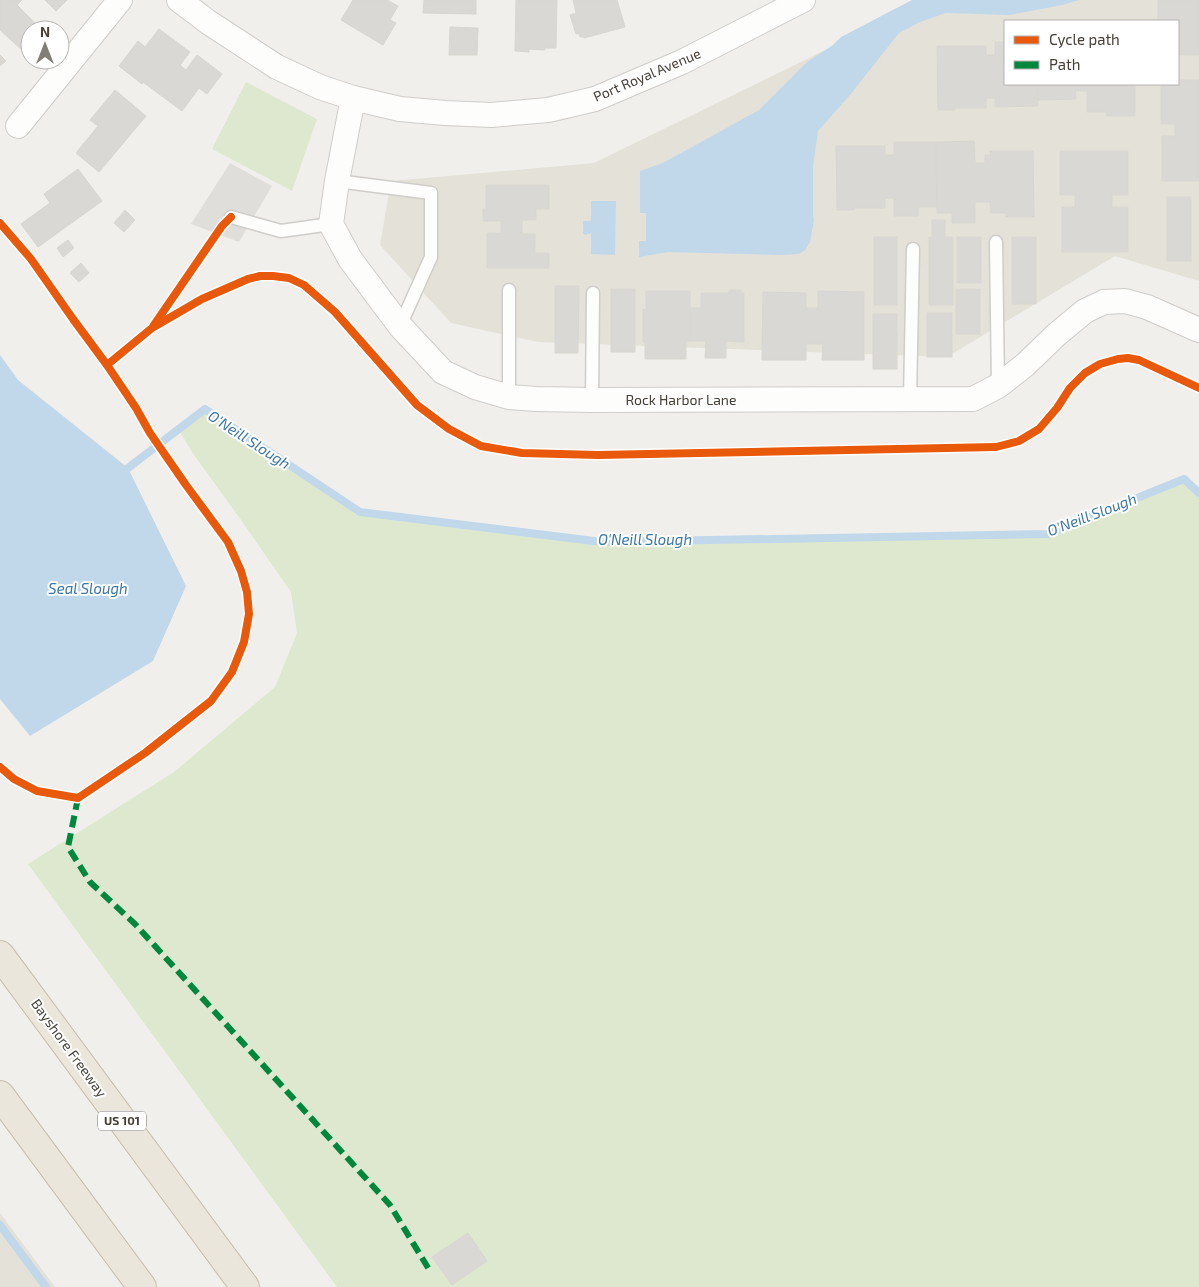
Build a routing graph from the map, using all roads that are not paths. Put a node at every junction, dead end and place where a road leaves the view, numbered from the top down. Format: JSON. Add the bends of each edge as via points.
{"nodes":[{"id":1,"x":120,"y":0,"type":"edge"},
{"id":2,"x":179,"y":0,"type":"edge"},
{"id":3,"x":803,"y":0,"type":"edge"},
{"id":4,"x":353,"y":98,"type":"junction"},
{"id":5,"x":18,"y":126,"type":"dead end"},
{"id":6,"x":337,"y":182,"type":"junction"},
{"id":7,"x":231,"y":218,"type":"dead end"},
{"id":8,"x":331,"y":224,"type":"junction"},
{"id":9,"x":996,"y":242,"type":"dead end"},
{"id":10,"x":913,"y":249,"type":"dead end"},
{"id":11,"x":509,"y":290,"type":"dead end"},
{"id":12,"x":593,"y":293,"type":"dead end"},
{"id":13,"x":1199,"y":323,"type":"edge"},
{"id":14,"x":400,"y":326,"type":"junction"},
{"id":15,"x":1199,"y":330,"type":"edge"},
{"id":16,"x":998,"y":386,"type":"junction"},
{"id":17,"x":509,"y":397,"type":"junction"},
{"id":18,"x":910,"y":399,"type":"junction"},
{"id":19,"x":592,"y":400,"type":"junction"},
{"id":20,"x":0,"y":955,"type":"edge"},
{"id":21,"x":0,"y":1095,"type":"edge"},
{"id":22,"x":142,"y":1287,"type":"edge"},
{"id":23,"x":245,"y":1287,"type":"edge"}],
"edges":[{"from":1,"to":5,"type":"street"},
{"from":2,"to":4,"type":"street","name":"Port Royal Avenue","via":[[277,67]]},
{"from":3,"to":4,"type":"street","name":"Port Royal Avenue","via":[[673,66],[596,99],[548,110],[490,115],[445,113]]},
{"from":4,"to":6,"type":"street"},
{"from":6,"to":8,"type":"street"},
{"from":6,"to":14,"type":"lane","via":[[431,193],[431,257]]},
{"from":7,"to":8,"type":"lane","via":[[281,231]]},
{"from":8,"to":14,"type":"street","name":"Rock Harbor Lane","via":[[350,259]]},
{"from":9,"to":16,"type":"lane"},
{"from":10,"to":18,"type":"lane"},
{"from":11,"to":17,"type":"lane"},
{"from":12,"to":19,"type":"lane"},
{"from":13,"to":15,"type":"lane"},
{"from":14,"to":17,"type":"street","name":"Rock Harbor Lane","via":[[443,372],[475,387]]},
{"from":15,"to":16,"type":"street","name":"Rock Harbor Lane","via":[[1147,307],[1125,301],[1104,302],[1085,311]]},
{"from":16,"to":18,"type":"street","name":"Rock Harbor Lane","via":[[973,399]]},
{"from":17,"to":19,"type":"street","name":"Rock Harbor Lane"},
{"from":18,"to":19,"type":"street","name":"Rock Harbor Lane"},
{"from":20,"to":23,"type":"highway","name":"Bayshore Freeway","number":"US 101"},
{"from":21,"to":22,"type":"highway"}]}
